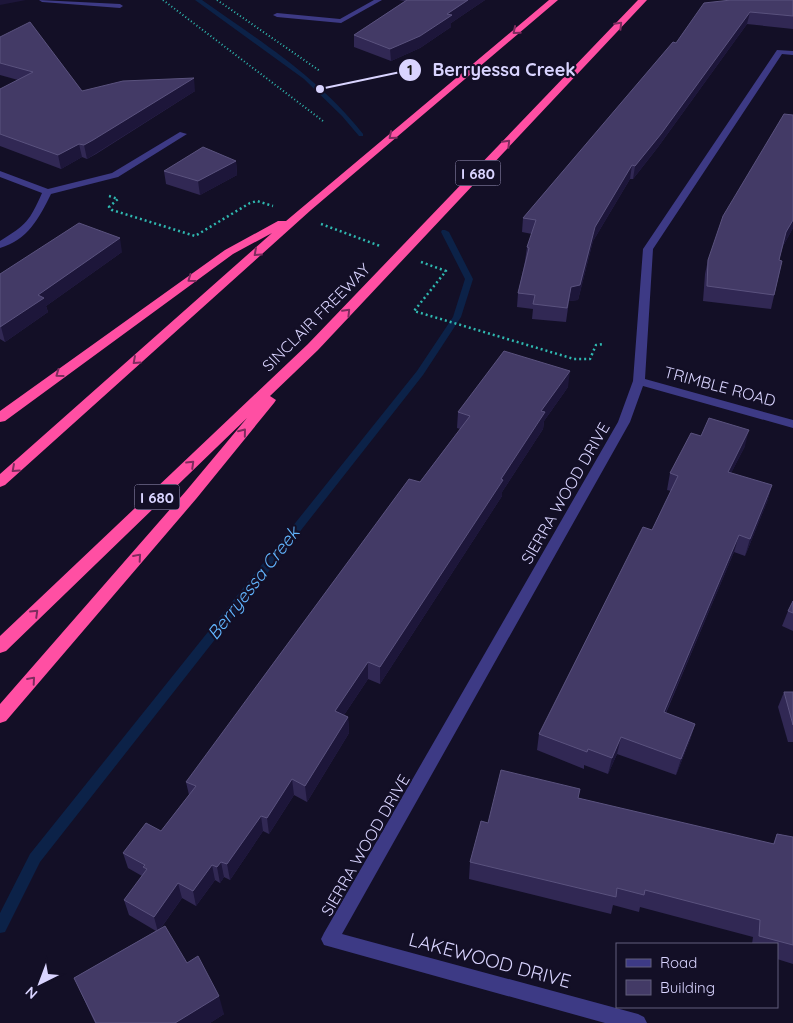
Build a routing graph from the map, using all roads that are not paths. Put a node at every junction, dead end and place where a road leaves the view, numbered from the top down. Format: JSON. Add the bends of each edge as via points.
{"nodes":[{"id":1,"x":42,"y":0,"type":"edge"},
{"id":2,"x":379,"y":0,"type":"edge"},
{"id":3,"x":554,"y":0,"type":"edge"},
{"id":4,"x":643,"y":0,"type":"edge"},
{"id":5,"x":120,"y":6,"type":"dead end"},
{"id":6,"x":277,"y":15,"type":"dead end"},
{"id":7,"x":793,"y":53,"type":"edge"},
{"id":8,"x":183,"y":134,"type":"dead end"},
{"id":9,"x":0,"y":174,"type":"edge"},
{"id":10,"x":47,"y":192,"type":"junction"},
{"id":11,"x":307,"y":208,"type":"junction"},
{"id":12,"x":0,"y":245,"type":"edge"},
{"id":13,"x":313,"y":347,"type":"junction"},
{"id":14,"x":639,"y":381,"type":"junction"},
{"id":15,"x":0,"y":418,"type":"edge"},
{"id":16,"x":793,"y":424,"type":"edge"},
{"id":17,"x":0,"y":482,"type":"edge"},
{"id":18,"x":0,"y":646,"type":"edge"},
{"id":19,"x":0,"y":716,"type":"edge"},
{"id":20,"x":330,"y":939,"type":"joint"},
{"id":21,"x":638,"y":1023,"type":"edge"}],
"edges":[{"from":1,"to":5,"type":"street"},
{"from":2,"to":6,"type":"street","via":[[341,21]]},
{"from":3,"to":11,"type":"highway","one_way":true},
{"from":13,"to":4,"type":"highway","name":"SINCLAIR FREEWAY","number":"I 680","one_way":true},
{"from":7,"to":14,"type":"street","name":"SIERRA WOOD DRIVE","via":[[780,52],[648,249]]},
{"from":8,"to":10,"type":"street","via":[[115,175]]},
{"from":9,"to":10,"type":"street"},
{"from":10,"to":12,"type":"street","via":[[34,220]]},
{"from":11,"to":15,"type":"highway","one_way":true,"via":[[228,252]]},
{"from":11,"to":17,"type":"highway","one_way":true},
{"from":18,"to":13,"type":"highway","name":"SINCLAIR FREEWAY","number":"I 680","one_way":true},
{"from":19,"to":13,"type":"highway","one_way":true,"via":[[191,495]]},
{"from":14,"to":16,"type":"street","name":"TRIMBLE ROAD"},
{"from":14,"to":20,"type":"street","name":"SIERRA WOOD DRIVE","via":[[624,422]]},
{"from":20,"to":21,"type":"street","name":"LAKEWOOD DRIVE"}]}
